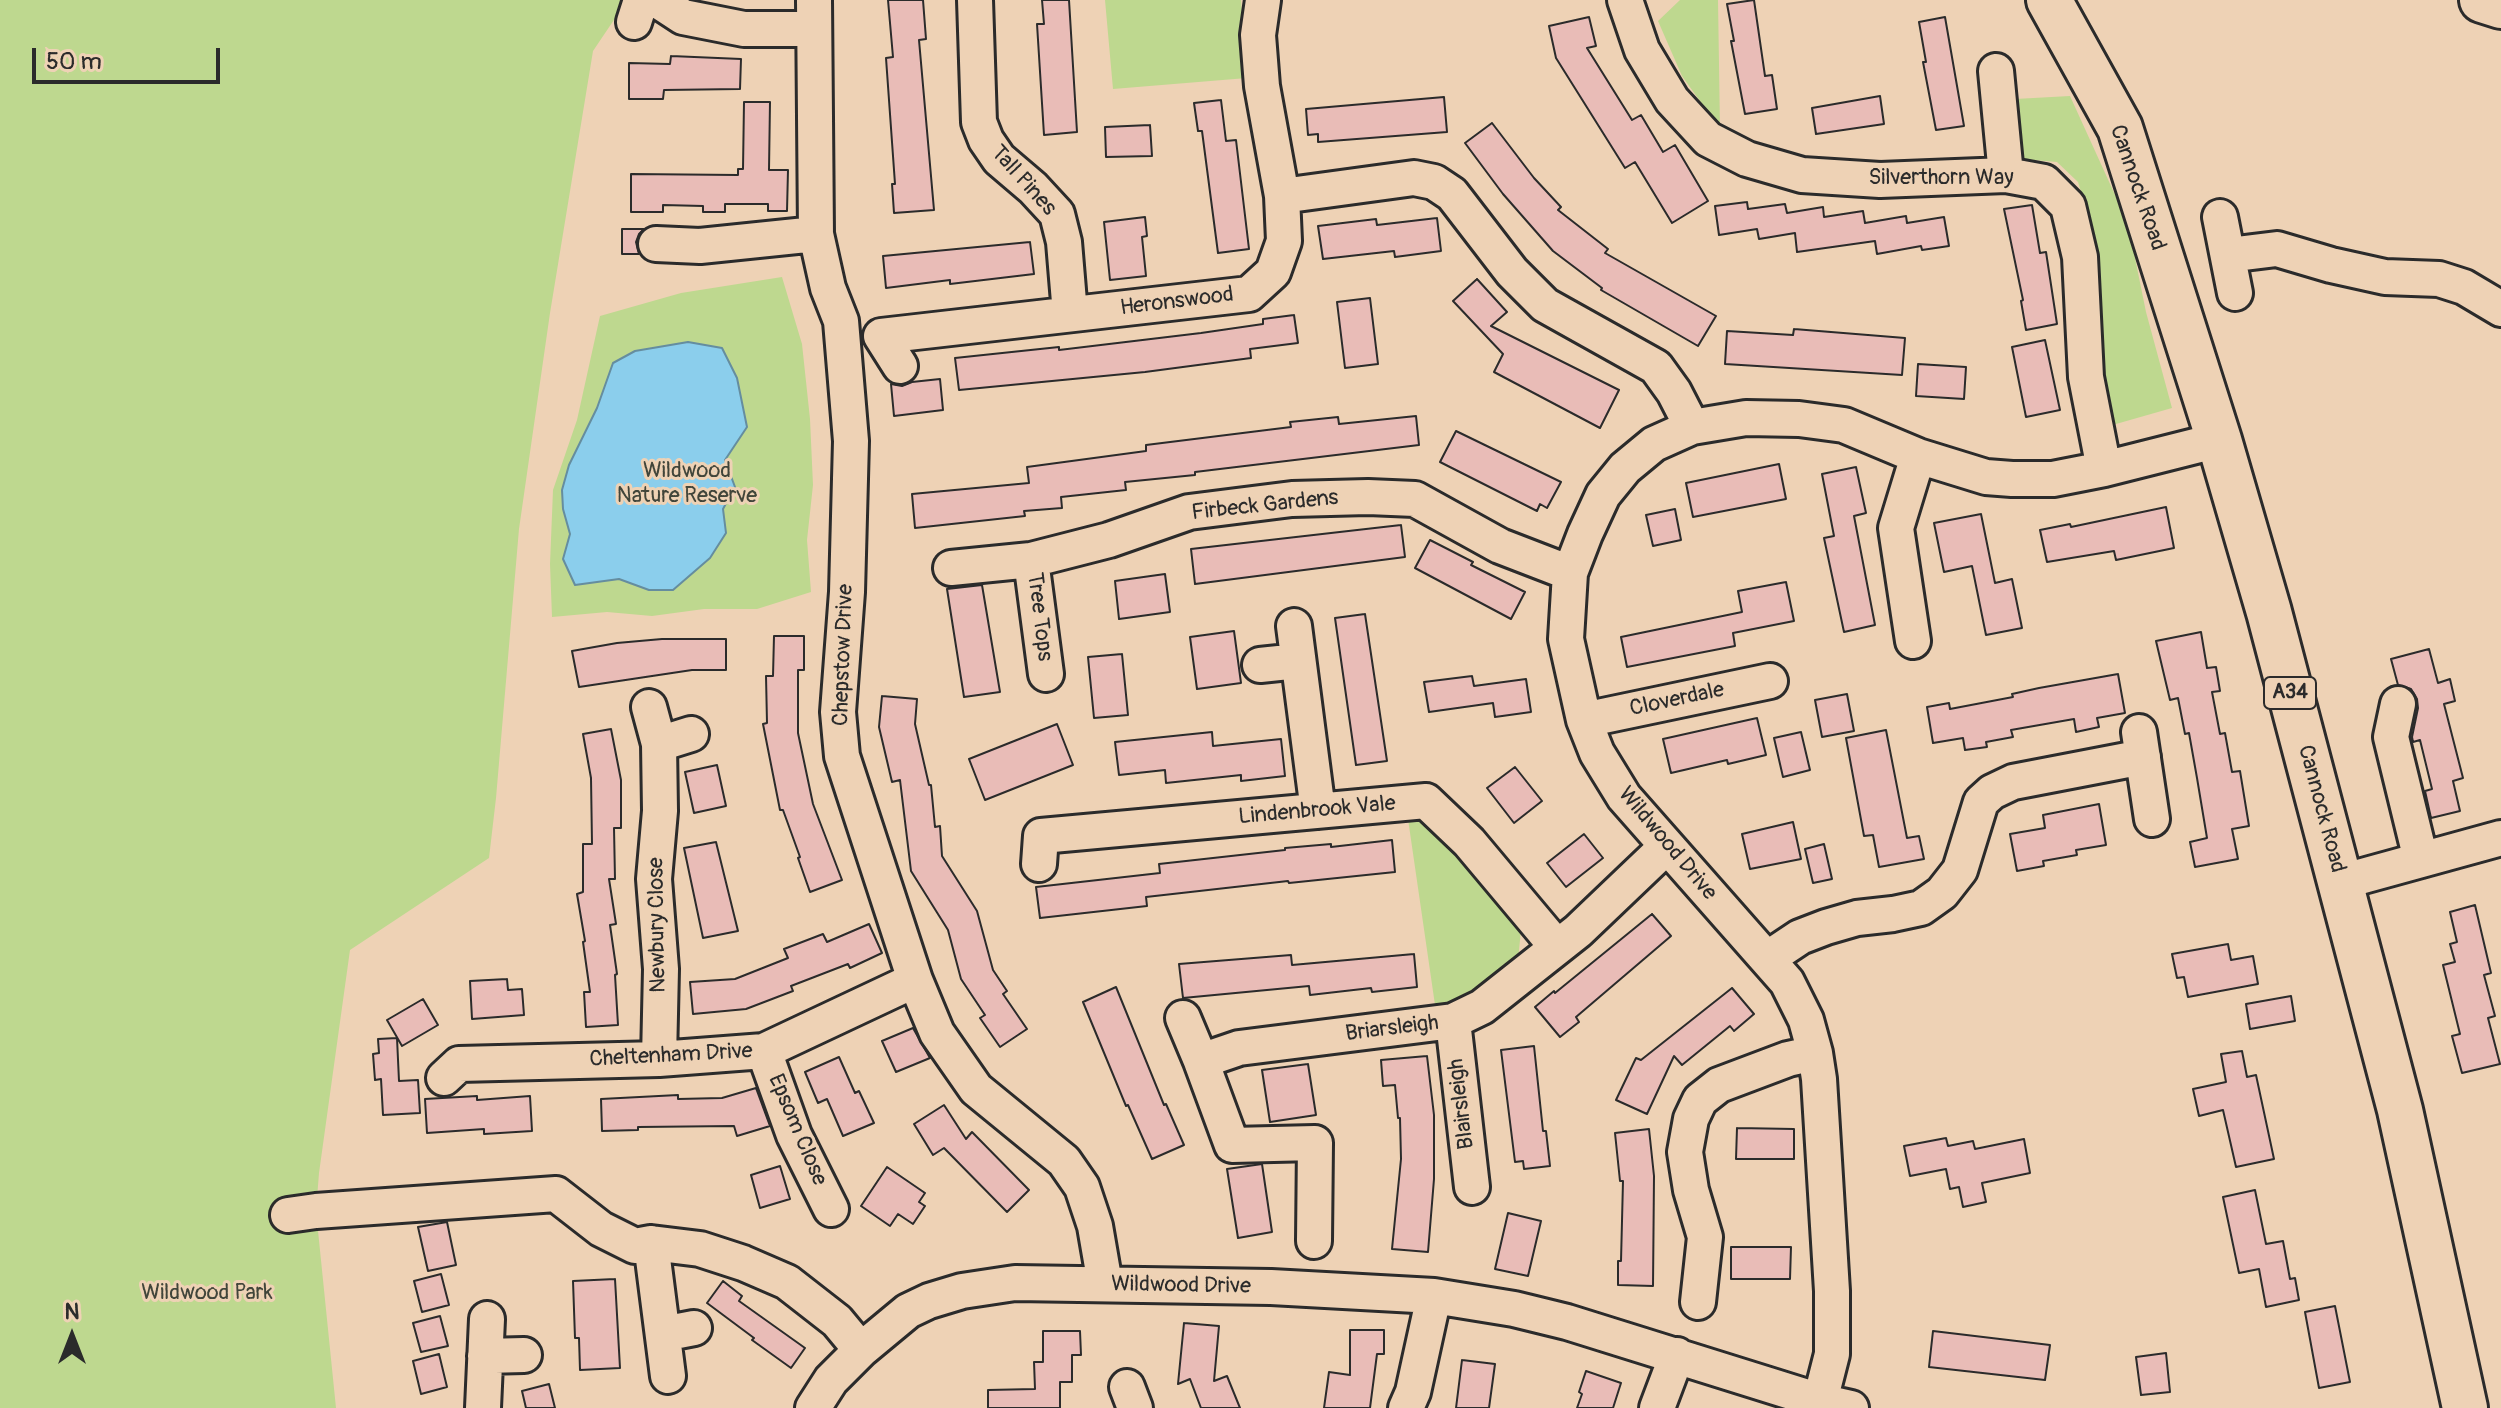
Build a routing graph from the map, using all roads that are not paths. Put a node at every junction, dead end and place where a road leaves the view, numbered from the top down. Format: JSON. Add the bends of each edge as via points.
{"nodes":[{"id":1,"x":975,"y":0,"type":"edge"},
{"id":2,"x":1263,"y":0,"type":"edge"},
{"id":3,"x":1625,"y":0,"type":"edge"},
{"id":4,"x":2049,"y":0,"type":"edge"},
{"id":5,"x":2482,"y":0,"type":"edge"},
{"id":6,"x":2501,"y":6,"type":"edge"},
{"id":7,"x":644,"y":7,"type":"edge"},
{"id":8,"x":814,"y":14,"type":"edge"},
{"id":9,"x":1996,"y":71,"type":"dead end"},
{"id":10,"x":2006,"y":175,"type":"junction"},
{"id":11,"x":1282,"y":196,"type":"junction"},
{"id":12,"x":2220,"y":217,"type":"dead end"},
{"id":13,"x":816,"y":234,"type":"junction"},
{"id":14,"x":656,"y":244,"type":"dead end"},
{"id":15,"x":2228,"y":255,"type":"junction"},
{"id":16,"x":2385,"y":277,"type":"junction"},
{"id":17,"x":2235,"y":293,"type":"dead end"},
{"id":18,"x":2501,"y":309,"type":"edge"},
{"id":19,"x":1070,"y":314,"type":"junction"},
{"id":20,"x":2501,"y":316,"type":"edge"},
{"id":21,"x":900,"y":366,"type":"dead end"},
{"id":22,"x":1692,"y":427,"type":"junction"},
{"id":23,"x":2219,"y":440,"type":"junction"},
{"id":24,"x":1918,"y":456,"type":"junction"},
{"id":25,"x":2104,"y":469,"type":"junction"},
{"id":26,"x":1031,"y":560,"type":"junction"},
{"id":27,"x":951,"y":568,"type":"dead end"},
{"id":28,"x":1570,"y":573,"type":"junction"},
{"id":29,"x":1294,"y":626,"type":"dead end"},
{"id":30,"x":1921,"y":627,"type":"dead end"},
{"id":31,"x":1298,"y":661,"type":"junction"},
{"id":32,"x":1260,"y":665,"type":"dead end"},
{"id":33,"x":1046,"y":674,"type":"dead end"},
{"id":34,"x":1770,"y":681,"type":"dead end"},
{"id":35,"x":2398,"y":704,"type":"dead end"},
{"id":36,"x":649,"y":707,"type":"dead end"},
{"id":37,"x":1584,"y":720,"type":"junction"},
{"id":38,"x":1318,"y":811,"type":"junction"},
{"id":39,"x":2152,"y":819,"type":"dead end"},
{"id":40,"x":2501,"y":838,"type":"edge"},
{"id":41,"x":1666,"y":847,"type":"junction"},
{"id":42,"x":2421,"y":860,"type":"junction"},
{"id":43,"x":1039,"y":864,"type":"dead end"},
{"id":44,"x":2341,"y":882,"type":"junction"},
{"id":45,"x":1557,"y":947,"type":"junction"},
{"id":46,"x":1767,"y":959,"type":"junction"},
{"id":47,"x":915,"y":980,"type":"junction"},
{"id":48,"x":1183,"y":1018,"type":"dead end"},
{"id":49,"x":1453,"y":1021,"type":"junction"},
{"id":50,"x":764,"y":1051,"type":"junction"},
{"id":51,"x":1815,"y":1053,"type":"junction"},
{"id":52,"x":659,"y":1059,"type":"junction"},
{"id":53,"x":453,"y":1061,"type":"dead end"},
{"id":54,"x":1201,"y":1061,"type":"junction"},
{"id":55,"x":1472,"y":1187,"type":"dead end"},
{"id":56,"x":831,"y":1209,"type":"dead end"},
{"id":57,"x":288,"y":1215,"type":"dead end"},
{"id":58,"x":1314,"y":1241,"type":"dead end"},
{"id":59,"x":651,"y":1243,"type":"junction"},
{"id":60,"x":1105,"y":1284,"type":"junction"},
{"id":61,"x":1434,"y":1296,"type":"junction"},
{"id":62,"x":1698,"y":1302,"type":"dead end"},
{"id":63,"x":487,"y":1319,"type":"dead end"},
{"id":64,"x":861,"y":1350,"type":"junction"},
{"id":65,"x":524,"y":1355,"type":"dead end"},
{"id":66,"x":1677,"y":1355,"type":"junction"},
{"id":67,"x":485,"y":1356,"type":"junction"},
{"id":68,"x":668,"y":1376,"type":"dead end"},
{"id":69,"x":1836,"y":1404,"type":"edge"},
{"id":70,"x":483,"y":1408,"type":"edge"},
{"id":71,"x":813,"y":1408,"type":"edge"},
{"id":72,"x":1406,"y":1408,"type":"edge"},
{"id":73,"x":1657,"y":1408,"type":"edge"},
{"id":74,"x":2465,"y":1408,"type":"edge"}],
"edges":[{"from":1,"to":19,"type":"street","name":"Tall Pines","via":[[979,122],[999,159],[1057,214]]},
{"from":2,"to":11,"type":"street","name":"Heronswood","via":[[1258,35],[1262,86]]},
{"from":3,"to":10,"type":"street","name":"Silverthorn Way","via":[[1642,50],[1672,100],[1708,139],[1747,159],[1802,175],[1880,180]]},
{"from":4,"to":23,"type":"main road","name":"Cannock Road","number":"A34","via":[[2120,128]]},
{"from":5,"to":6,"type":"main road"},
{"from":7,"to":8,"type":"street","via":[[744,29]]},
{"from":8,"to":13,"type":"street","name":"Chepstow Drive"},
{"from":9,"to":10,"type":"street"},
{"from":10,"to":25,"type":"street","name":"Silverthorn Way","via":[[2044,182],[2068,206],[2080,257],[2086,377]]},
{"from":11,"to":19,"type":"street","name":"Heronswood","via":[[1284,241],[1273,272],[1249,294]]},
{"from":11,"to":22,"type":"street","via":[[1414,178],[1434,182],[1452,194],[1512,272],[1545,305],[1656,367]]},
{"from":12,"to":15,"type":"street"},
{"from":13,"to":14,"type":"street","via":[[700,246]]},
{"from":13,"to":47,"type":"street","name":"Chepstow Drive","via":[[841,321],[851,441],[838,712],[842,756]]},
{"from":15,"to":16,"type":"street","via":[[2277,249]]},
{"from":15,"to":17,"type":"street"},
{"from":16,"to":18,"type":"street","via":[[2451,282]]},
{"from":16,"to":20,"type":"street","via":[[2456,308]]},
{"from":19,"to":21,"type":"street","name":"Heronswood","via":[[881,336]]},
{"from":22,"to":24,"type":"street","name":"Wildwood Drive","via":[[1746,418],[1799,419],[1844,425]]},
{"from":22,"to":28,"type":"street","name":"Wildwood Drive","via":[[1654,444],[1625,468],[1603,495]]},
{"from":23,"to":25,"type":"street","name":"Wildwood Drive"},
{"from":23,"to":44,"type":"main road","name":"Cannock Road","number":"A34"},
{"from":24,"to":25,"type":"street","name":"Wildwood Drive","via":[[1986,477],[2012,479],[2053,479]]},
{"from":24,"to":30,"type":"street","via":[[1896,528]]},
{"from":26,"to":27,"type":"street","name":"Firbeck Gardens"},
{"from":26,"to":28,"type":"street","name":"Firbeck Gardens","via":[[1189,512],[1292,499],[1368,497],[1415,499],[1500,546]]},
{"from":26,"to":33,"type":"street","name":"Tree Tops"},
{"from":28,"to":37,"type":"street","name":"Wildwood Drive","via":[[1566,639]]},
{"from":29,"to":31,"type":"street"},
{"from":31,"to":32,"type":"street"},
{"from":31,"to":38,"type":"street"},
{"from":34,"to":37,"type":"street","name":"Cloverdale"},
{"from":35,"to":42,"type":"street","via":[[2391,737]]},
{"from":36,"to":52,"type":"street","name":"Newbury Close","via":[[675,739],[660,811],[654,879],[661,969]]},
{"from":37,"to":41,"type":"street","name":"Wildwood Drive","via":[[1624,797]]},
{"from":38,"to":43,"type":"street","name":"Lindenbrook Vale","via":[[1041,836]]},
{"from":38,"to":45,"type":"street","name":"Lindenbrook Vale","via":[[1426,801],[1469,842]]},
{"from":39,"to":46,"type":"street","via":[[2141,744],[2013,782],[1981,802],[1960,870],[1942,893],[1921,908],[1826,927]]},
{"from":40,"to":42,"type":"street"},
{"from":41,"to":45,"type":"street","name":"Briarsleigh"},
{"from":41,"to":46,"type":"street","name":"Wildwood Drive"},
{"from":42,"to":44,"type":"street"},
{"from":44,"to":74,"type":"main road","name":"Cannock Road","number":"A34","via":[[2400,1110]]},
{"from":45,"to":49,"type":"street","name":"Briarsleigh","via":[[1482,1007]]},
{"from":46,"to":51,"type":"street","name":"Wildwood Drive","via":[[1787,982]]},
{"from":47,"to":50,"type":"street","name":"Cheltenham Drive"},
{"from":47,"to":60,"type":"street","name":"Chepstow Drive","via":[[937,1033],[976,1089],[1064,1161],[1082,1187]]},
{"from":48,"to":54,"type":"street"},
{"from":49,"to":54,"type":"street","name":"Briarsleigh","via":[[1239,1048]]},
{"from":49,"to":55,"type":"street","name":"Blairsleigh"},
{"from":50,"to":52,"type":"street","name":"Cheltenham Drive"},
{"from":50,"to":56,"type":"street","name":"Epsom Close","via":[[794,1135]]},
{"from":51,"to":62,"type":"street","via":[[1719,1085],[1700,1100],[1691,1119],[1685,1152],[1705,1237]]},
{"from":51,"to":69,"type":"street","name":"Wildwood Drive"},
{"from":52,"to":53,"type":"street","name":"Cheltenham Drive"},
{"from":54,"to":58,"type":"street","via":[[1232,1145],[1315,1143]]},
{"from":57,"to":59,"type":"street","via":[[556,1194],[601,1229],[635,1246]]},
{"from":59,"to":64,"type":"street","via":[[700,1249],[787,1282],[837,1321]]},
{"from":59,"to":68,"type":"street","via":[[678,1331]]},
{"from":60,"to":61,"type":"street","name":"Wildwood Drive"},
{"from":60,"to":64,"type":"street","name":"Wildwood Drive","via":[[1015,1283],[962,1291],[908,1311]]},
{"from":61,"to":66,"type":"street","name":"Wildwood Drive","via":[[1514,1309]]},
{"from":61,"to":72,"type":"street"},
{"from":63,"to":67,"type":"street"},
{"from":64,"to":71,"type":"street","name":"Wildwood Drive"},
{"from":65,"to":67,"type":"street"},
{"from":66,"to":69,"type":"street","name":"Wildwood Drive"},
{"from":66,"to":73,"type":"street"},
{"from":67,"to":70,"type":"street"}]}
